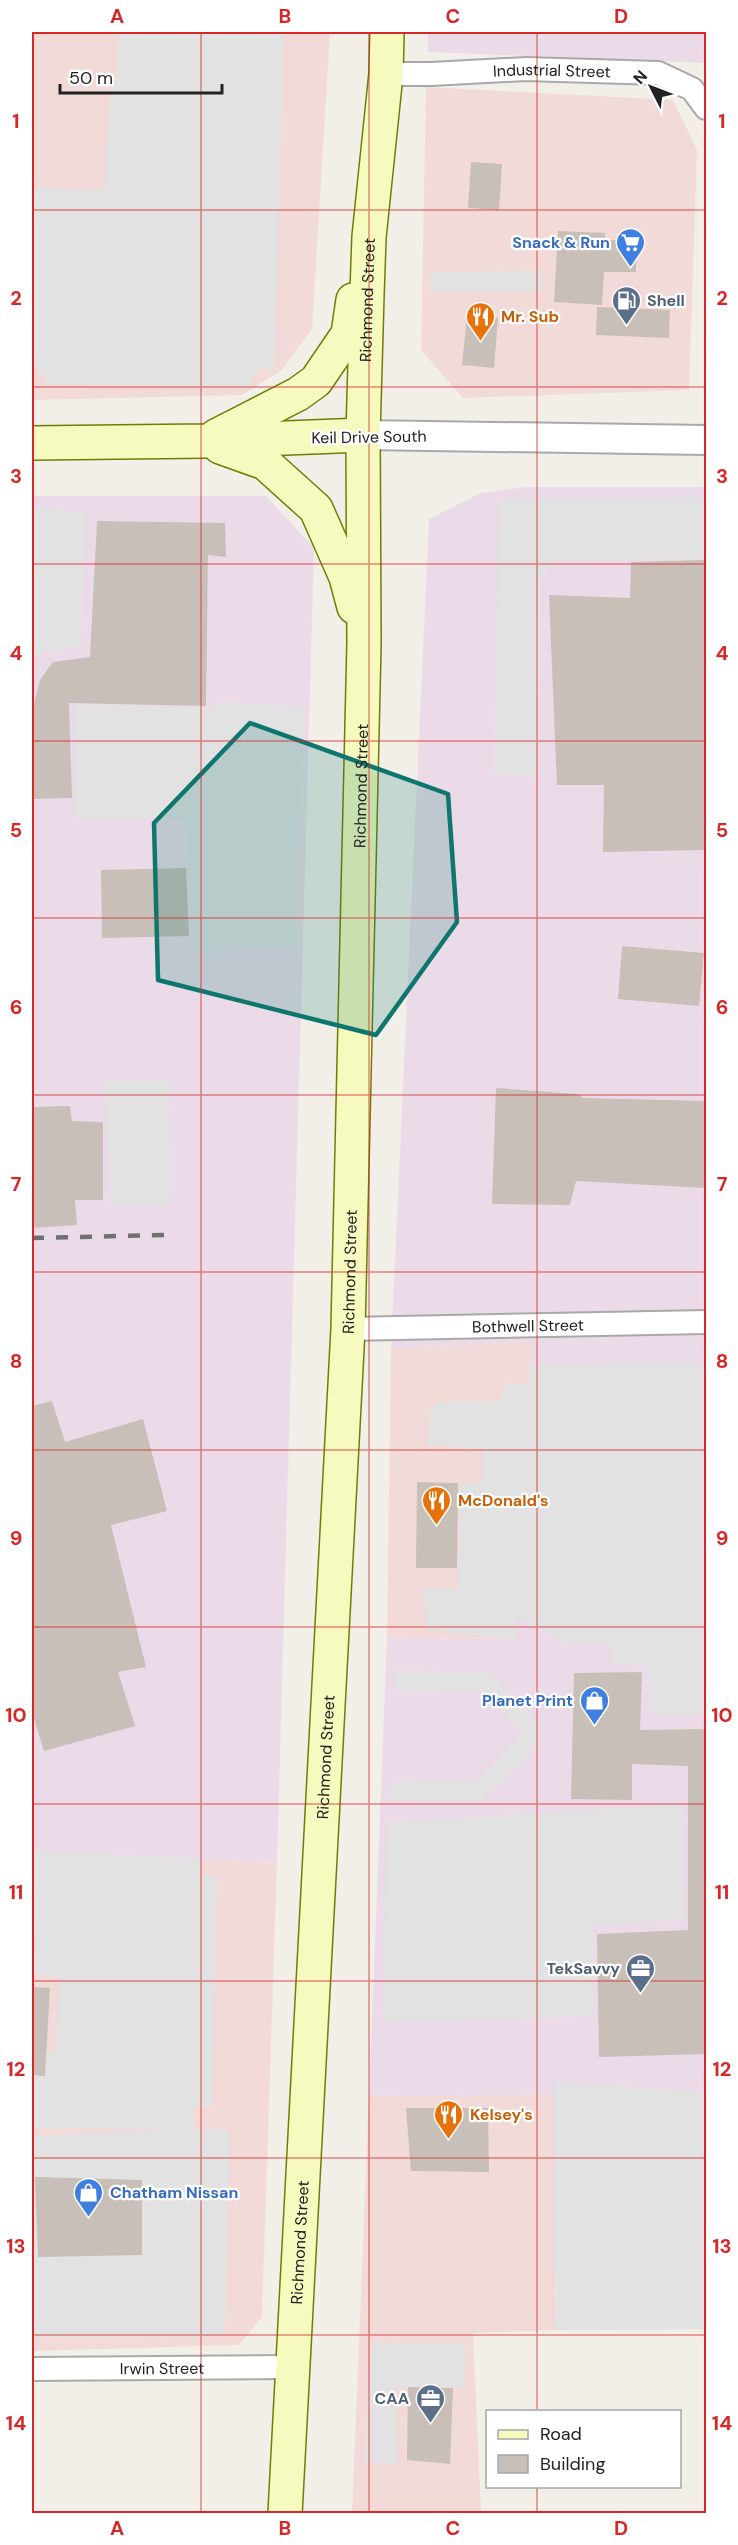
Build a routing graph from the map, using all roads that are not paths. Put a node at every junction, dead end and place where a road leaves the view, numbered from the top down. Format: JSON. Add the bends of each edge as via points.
{"nodes":[{"id":1,"x":387,"y":32,"type":"edge"},
{"id":2,"x":386,"y":74,"type":"junction"},
{"id":3,"x":706,"y":108,"type":"edge"},
{"id":4,"x":369,"y":237,"type":"junction"},
{"id":5,"x":706,"y":423,"type":"edge"},
{"id":6,"x":363,"y":435,"type":"junction"},
{"id":7,"x":706,"y":440,"type":"edge"},
{"id":8,"x":206,"y":441,"type":"junction"},
{"id":9,"x":32,"y":443,"type":"edge"},
{"id":10,"x":364,"y":643,"type":"junction"},
{"id":11,"x":706,"y":1322,"type":"edge"},
{"id":12,"x":348,"y":1329,"type":"junction"},
{"id":13,"x":294,"y":2367,"type":"junction"},
{"id":14,"x":32,"y":2369,"type":"edge"},
{"id":15,"x":285,"y":2514,"type":"edge"}],
"edges":[{"from":1,"to":2,"type":"main road","name":"Richmond Street"},
{"from":2,"to":3,"type":"street","name":"Industrial Street","via":[[526,69],[658,73],[692,89]]},
{"from":2,"to":4,"type":"main road","name":"Richmond Street"},
{"from":4,"to":6,"type":"main road","name":"Richmond Street"},
{"from":4,"to":8,"type":"main road","via":[[348,334],[316,381]]},
{"from":5,"to":7,"type":"street"},
{"from":6,"to":7,"type":"street","name":"Keil Drive South"},
{"from":6,"to":8,"type":"main road","name":"Keil Drive South"},
{"from":6,"to":10,"type":"main road","name":"Richmond Street"},
{"from":8,"to":9,"type":"main road","name":"Keil Drive South"},
{"from":8,"to":10,"type":"main road","via":[[265,463],[316,509],[346,577]]},
{"from":10,"to":12,"type":"main road","name":"Richmond Street"},
{"from":11,"to":12,"type":"street","name":"Bothwell Street"},
{"from":12,"to":13,"type":"main road","name":"Richmond Street"},
{"from":13,"to":14,"type":"street","name":"Irwin Street"},
{"from":13,"to":15,"type":"main road","name":"Richmond Street"}]}
